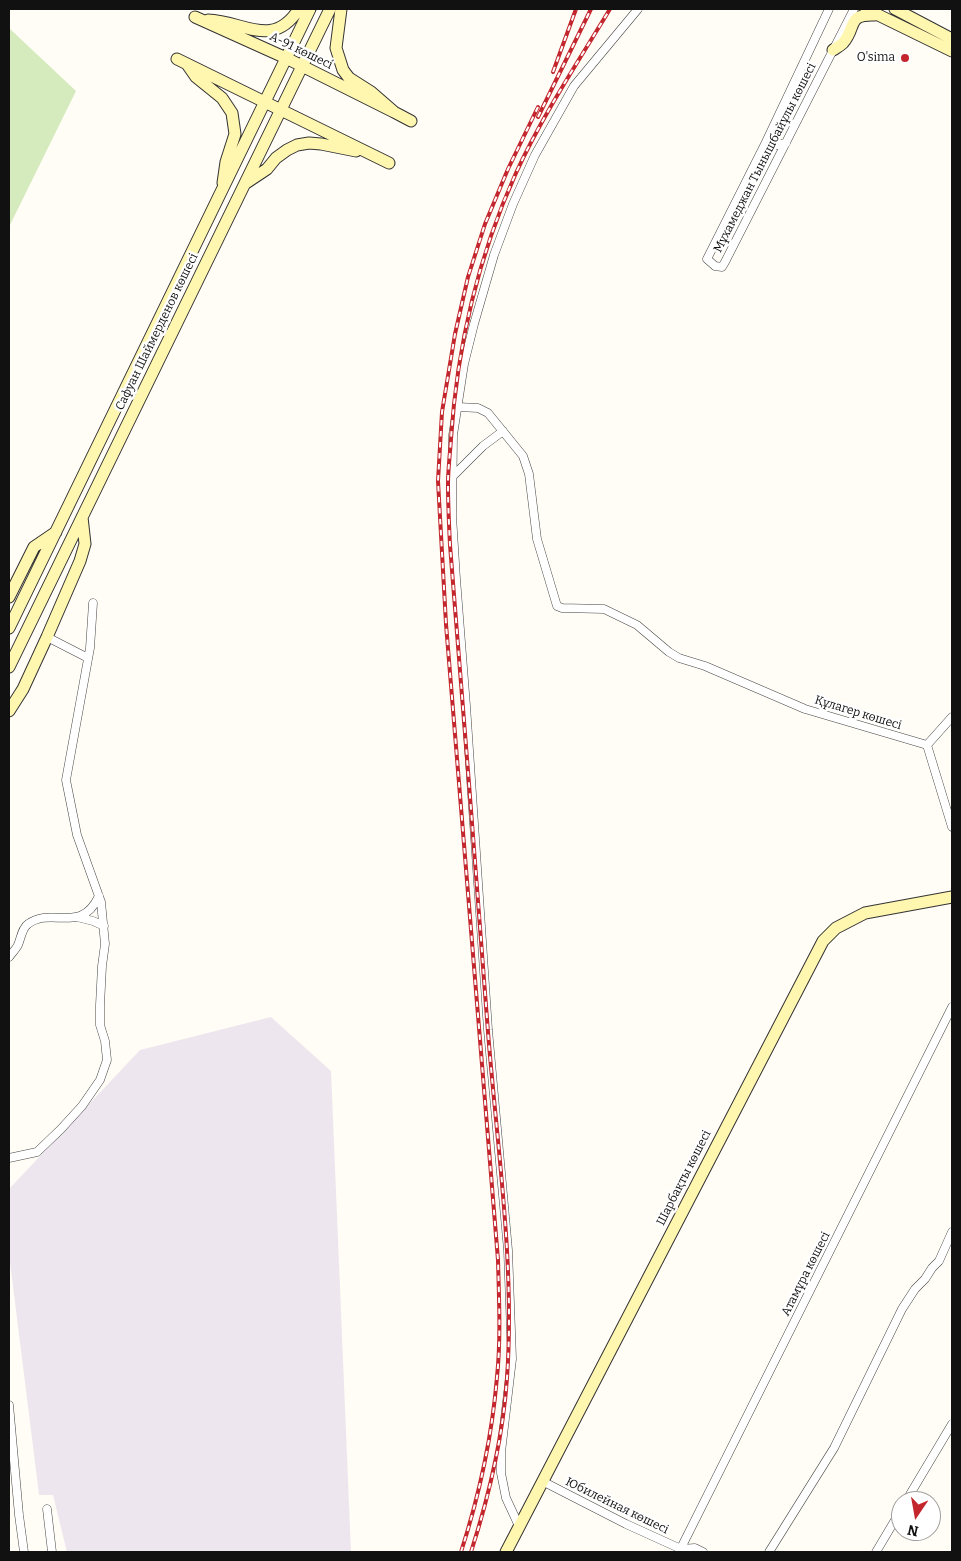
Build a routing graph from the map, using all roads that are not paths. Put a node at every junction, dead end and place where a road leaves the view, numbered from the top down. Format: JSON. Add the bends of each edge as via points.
{"nodes":[{"id":1,"x":299,"y":9,"type":"edge"},
{"id":2,"x":310,"y":9,"type":"edge"},
{"id":3,"x":330,"y":9,"type":"edge"},
{"id":4,"x":341,"y":9,"type":"edge"},
{"id":5,"x":638,"y":9,"type":"edge"},
{"id":6,"x":829,"y":9,"type":"edge"},
{"id":7,"x":854,"y":9,"type":"edge"},
{"id":8,"x":866,"y":9,"type":"edge"},
{"id":9,"x":895,"y":9,"type":"edge"},
{"id":10,"x":907,"y":9,"type":"edge"},
{"id":11,"x":878,"y":15,"type":"junction"},
{"id":12,"x":921,"y":23,"type":"junction"},
{"id":13,"x":952,"y":39,"type":"edge"},
{"id":14,"x":833,"y":50,"type":"junction"},
{"id":15,"x":952,"y":51,"type":"edge"},
{"id":16,"x":286,"y":58,"type":"junction"},
{"id":17,"x":302,"y":66,"type":"junction"},
{"id":18,"x":266,"y":102,"type":"junction"},
{"id":19,"x":282,"y":110,"type":"junction"},
{"id":20,"x":394,"y":112,"type":"junction"},
{"id":21,"x":411,"y":121,"type":"dead end"},
{"id":22,"x":766,"y":142,"type":"junction"},
{"id":23,"x":786,"y":143,"type":"junction"},
{"id":24,"x":365,"y":152,"type":"junction"},
{"id":25,"x":389,"y":163,"type":"dead end"},
{"id":26,"x":245,"y":184,"type":"junction"},
{"id":27,"x":221,"y":194,"type":"junction"},
{"id":28,"x":458,"y":407,"type":"junction"},
{"id":29,"x":502,"y":431,"type":"junction"},
{"id":30,"x":451,"y":478,"type":"junction"},
{"id":31,"x":82,"y":517,"type":"junction"},
{"id":32,"x":57,"y":532,"type":"junction"},
{"id":33,"x":9,"y":597,"type":"edge"},
{"id":34,"x":93,"y":603,"type":"dead end"},
{"id":35,"x":9,"y":628,"type":"edge"},
{"id":36,"x":47,"y":637,"type":"junction"},
{"id":37,"x":88,"y":658,"type":"junction"},
{"id":38,"x":9,"y":667,"type":"edge"},
{"id":39,"x":9,"y":711,"type":"edge"},
{"id":40,"x":952,"y":717,"type":"edge"},
{"id":41,"x":928,"y":745,"type":"junction"},
{"id":42,"x":952,"y":827,"type":"edge"},
{"id":43,"x":99,"y":896,"type":"junction"},
{"id":44,"x":952,"y":897,"type":"edge"},
{"id":45,"x":77,"y":917,"type":"junction"},
{"id":46,"x":104,"y":926,"type":"junction"},
{"id":47,"x":9,"y":957,"type":"edge"},
{"id":48,"x":952,"y":1006,"type":"edge"},
{"id":49,"x":9,"y":1158,"type":"edge"},
{"id":50,"x":952,"y":1232,"type":"edge"},
{"id":51,"x":9,"y":1405,"type":"edge"},
{"id":52,"x":10,"y":1416,"type":"edge"},
{"id":53,"x":952,"y":1424,"type":"edge"},
{"id":54,"x":544,"y":1482,"type":"junction"},
{"id":55,"x":912,"y":1491,"type":"edge"},
{"id":56,"x":47,"y":1509,"type":"dead end"},
{"id":57,"x":520,"y":1526,"type":"junction"},
{"id":58,"x":891,"y":1527,"type":"edge"},
{"id":59,"x":680,"y":1551,"type":"edge"},
{"id":60,"x":24,"y":1552,"type":"edge"},
{"id":61,"x":52,"y":1552,"type":"edge"},
{"id":62,"x":506,"y":1552,"type":"edge"},
{"id":63,"x":703,"y":1552,"type":"edge"},
{"id":64,"x":768,"y":1552,"type":"edge"},
{"id":65,"x":876,"y":1552,"type":"edge"}],
"edges":[{"from":1,"to":16,"type":"street","name":"А-91 көшесі","via":[[285,24],[266,31],[198,18]]},
{"from":2,"to":16,"type":"street","name":"Сафуан Шаймерденов көшесі"},
{"from":3,"to":17,"type":"street","name":"Сафуан Шаймерденов көшесі"},
{"from":4,"to":20,"type":"street","via":[[336,48],[343,70]]},
{"from":5,"to":28,"type":"street","via":[[574,86],[535,155],[494,255],[464,364]]},
{"from":6,"to":22,"type":"street","name":"Мұхамеджан Тынышбайұлы көшесі"},
{"from":7,"to":14,"type":"street","name":"Мұхамеджан Тынышбайұлы көшесі"},
{"from":8,"to":11,"type":"street"},
{"from":9,"to":12,"type":"street"},
{"from":10,"to":12,"type":"street"},
{"from":11,"to":14,"type":"street","via":[[863,14],[856,18],[842,44]]},
{"from":11,"to":15,"type":"street"},
{"from":12,"to":13,"type":"street"},
{"from":14,"to":23,"type":"street","name":"Мұхамеджан Тынышбайұлы көшесі"},
{"from":16,"to":17,"type":"street","name":"А-91 көшесі"},
{"from":16,"to":18,"type":"street","name":"Сафуан Шаймерденов көшесі"},
{"from":17,"to":19,"type":"street","name":"Сафуан Шаймерденов көшесі"},
{"from":17,"to":20,"type":"street","name":"А-91 көшесі"},
{"from":18,"to":19,"type":"street"},
{"from":18,"to":27,"type":"street","name":"Сафуан Шаймерденов көшесі"},
{"from":18,"to":27,"type":"street","via":[[182,61],[226,102],[233,120],[234,134]]},
{"from":19,"to":24,"type":"street"},
{"from":19,"to":26,"type":"street","name":"Сафуан Шаймерденов көшесі"},
{"from":20,"to":21,"type":"street"},
{"from":22,"to":23,"type":"street"},
{"from":22,"to":23,"type":"street","name":"Мұхамеджан Тынышбайұлы көшесі","via":[[708,259],[715,266],[722,267],[725,262]]},
{"from":24,"to":25,"type":"street"},
{"from":24,"to":26,"type":"street","via":[[320,144],[297,145]]},
{"from":26,"to":31,"type":"street","name":"Сафуан Шаймерденов көшесі"},
{"from":27,"to":32,"type":"street","name":"Сафуан Шаймерденов көшесі"},
{"from":28,"to":29,"type":"street","via":[[478,408],[488,413]]},
{"from":28,"to":30,"type":"street"},
{"from":29,"to":30,"type":"street"},
{"from":29,"to":41,"type":"street","name":"Құлагер көшесі","via":[[525,461],[537,539],[557,606],[604,609],[637,625],[679,658],[804,709]]},
{"from":30,"to":57,"type":"street","via":[[487,1020],[508,1250],[512,1358],[501,1473],[506,1498]]},
{"from":31,"to":36,"type":"street","via":[[85,544]]},
{"from":31,"to":38,"type":"street","name":"Сафуан Шаймерденов көшесі"},
{"from":32,"to":33,"type":"street","via":[[34,547]]},
{"from":32,"to":35,"type":"street","name":"Сафуан Шаймерденов көшесі"},
{"from":34,"to":37,"type":"street"},
{"from":36,"to":37,"type":"street"},
{"from":36,"to":39,"type":"street"},
{"from":37,"to":43,"type":"street","via":[[66,780],[77,834]]},
{"from":40,"to":41,"type":"street"},
{"from":41,"to":42,"type":"street"},
{"from":43,"to":45,"type":"street","via":[[94,907]]},
{"from":43,"to":46,"type":"street"},
{"from":44,"to":54,"type":"street","name":"Шарбақты көшесі","via":[[865,913],[836,928],[823,941]]},
{"from":45,"to":46,"type":"street"},
{"from":45,"to":47,"type":"street","via":[[36,918],[25,925],[18,945]]},
{"from":46,"to":49,"type":"street","via":[[100,1025],[107,1060],[100,1080],[82,1106],[38,1152]]},
{"from":48,"to":59,"type":"street","name":"Атамұра көшесі"},
{"from":50,"to":64,"type":"street","via":[[940,1261],[902,1309],[834,1448]]},
{"from":51,"to":52,"type":"street"},
{"from":52,"to":60,"type":"street"},
{"from":53,"to":55,"type":"street"},
{"from":54,"to":57,"type":"street","name":"Шарбақты көшесі"},
{"from":54,"to":59,"type":"street","name":"Юбилейная көшесі"},
{"from":56,"to":61,"type":"street"},
{"from":57,"to":62,"type":"street","name":"Шарбақты көшесі"},
{"from":58,"to":65,"type":"street"},
{"from":59,"to":63,"type":"street","name":"Юбилейная көшесі","via":[[695,1548]]}]}
